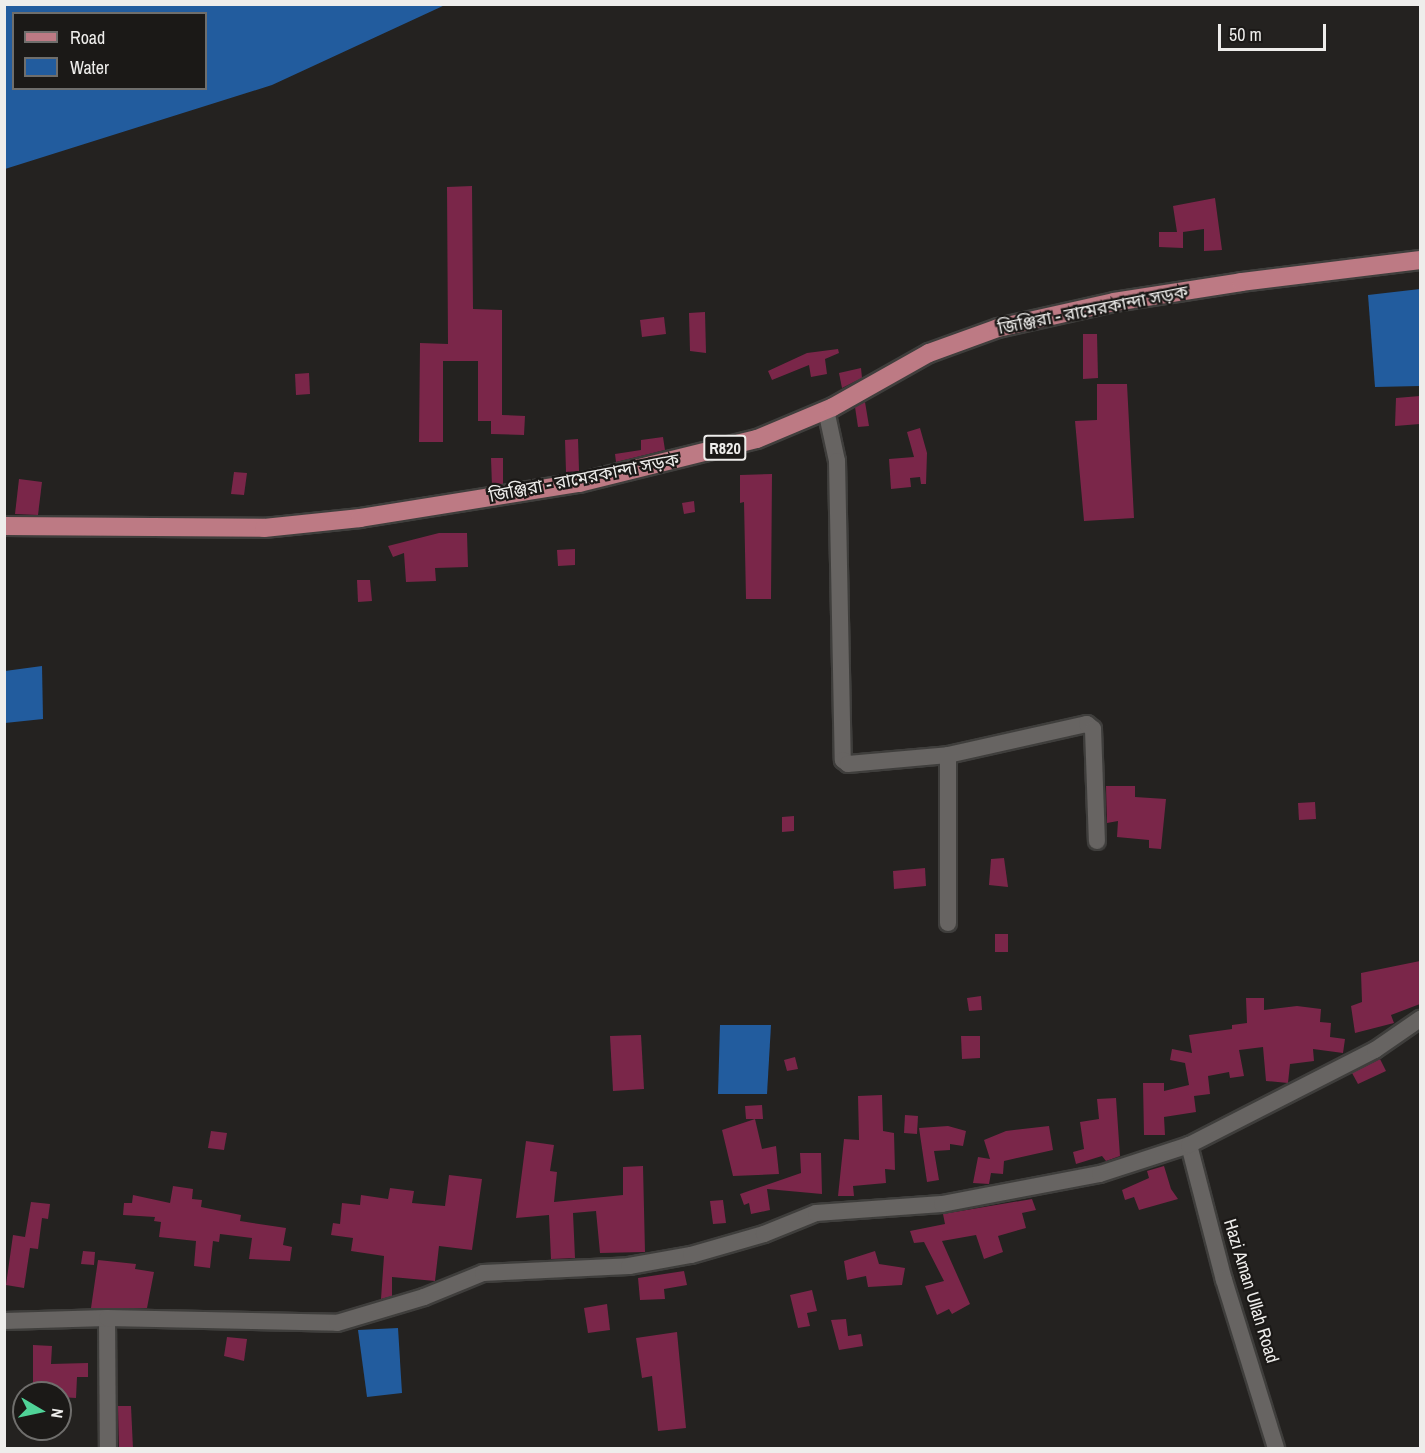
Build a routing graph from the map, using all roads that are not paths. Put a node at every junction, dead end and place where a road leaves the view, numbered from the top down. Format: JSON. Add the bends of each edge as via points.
{"nodes":[{"id":1,"x":1420,"y":260,"type":"edge"},
{"id":2,"x":826,"y":410,"type":"junction"},
{"id":3,"x":4,"y":526,"type":"edge"},
{"id":4,"x":948,"y":754,"type":"junction"},
{"id":5,"x":1097,"y":841,"type":"dead end"},
{"id":6,"x":948,"y":923,"type":"dead end"},
{"id":7,"x":1420,"y":1019,"type":"edge"},
{"id":8,"x":1189,"y":1145,"type":"junction"},
{"id":9,"x":107,"y":1318,"type":"junction"},
{"id":10,"x":4,"y":1321,"type":"edge"},
{"id":11,"x":108,"y":1449,"type":"edge"},
{"id":12,"x":1276,"y":1449,"type":"edge"}],
"edges":[{"from":1,"to":2,"type":"main road","name":"জিঞ্জিরা - রামেরকান্দা সড়ক","number":"R820","via":[[1218,285],[1114,302],[998,328],[929,353]]},
{"from":2,"to":3,"type":"main road","name":"জিঞ্জিরা - রামেরকান্দা সড়ক","number":"R820","via":[[757,439],[694,457],[579,483],[360,518],[264,528]]},
{"from":2,"to":4,"type":"street","via":[[837,461],[840,756],[848,764]]},
{"from":4,"to":5,"type":"street","via":[[1088,724],[1093,729]]},
{"from":4,"to":6,"type":"street"},
{"from":7,"to":8,"type":"street","via":[[1375,1050]]},
{"from":8,"to":9,"type":"street","via":[[1100,1174],[942,1204],[816,1213],[764,1234],[650,1262],[483,1273],[424,1297],[337,1323]]},
{"from":8,"to":12,"type":"street","name":"Hazi Aman Ullah Road","via":[[1224,1280]]},
{"from":9,"to":10,"type":"street"},
{"from":9,"to":11,"type":"street"}]}
